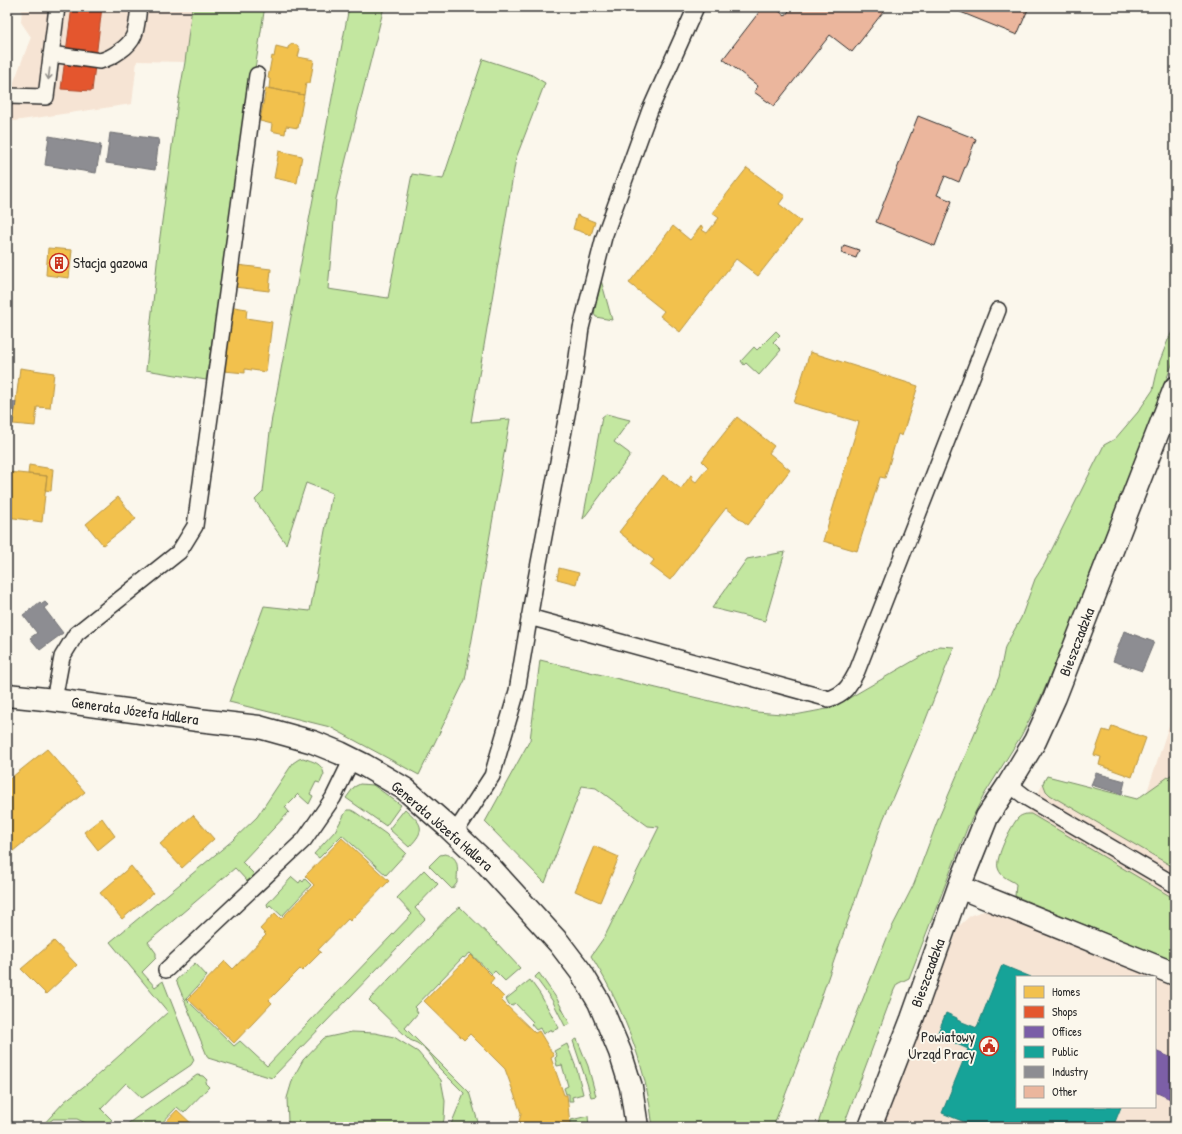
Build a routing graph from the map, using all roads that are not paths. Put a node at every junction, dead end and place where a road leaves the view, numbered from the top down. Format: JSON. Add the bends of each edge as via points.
{"nodes":[{"id":1,"x":57,"y":7,"type":"edge"},
{"id":2,"x":139,"y":7,"type":"edge"},
{"id":3,"x":696,"y":7,"type":"edge"},
{"id":4,"x":51,"y":54,"type":"junction"},
{"id":5,"x":257,"y":74,"type":"dead end"},
{"id":6,"x":7,"y":96,"type":"edge"},
{"id":7,"x":998,"y":310,"type":"dead end"},
{"id":8,"x":1175,"y":388,"type":"edge"},
{"id":9,"x":529,"y":617,"type":"junction"},
{"id":10,"x":7,"y":695,"type":"edge"},
{"id":11,"x":54,"y":700,"type":"junction"},
{"id":12,"x":352,"y":759,"type":"junction"},
{"id":13,"x":1009,"y":784,"type":"junction"},
{"id":14,"x":454,"y":833,"type":"junction"},
{"id":15,"x":1175,"y":885,"type":"edge"},
{"id":16,"x":960,"y":887,"type":"junction"},
{"id":17,"x":166,"y":970,"type":"dead end"},
{"id":18,"x":1175,"y":974,"type":"edge"},
{"id":19,"x":637,"y":1127,"type":"edge"},
{"id":20,"x":870,"y":1127,"type":"edge"}],
"edges":[{"from":1,"to":4,"type":"lane"},
{"from":2,"to":4,"type":"lane","via":[[136,35],[133,40],[107,60]]},
{"from":3,"to":9,"type":"lane","via":[[650,110],[604,236],[581,328]]},
{"from":4,"to":6,"type":"lane","one_way":true,"via":[[46,97]]},
{"from":5,"to":11,"type":"lane","via":[[195,526],[179,552],[76,634],[62,657]]},
{"from":7,"to":9,"type":"lane","via":[[857,671],[849,687],[840,695],[829,698]]},
{"from":8,"to":13,"type":"street","name":"Bieszczadzka","via":[[1055,697],[1035,741]]},
{"from":9,"to":14,"type":"lane","via":[[517,690],[492,776]]},
{"from":10,"to":11,"type":"street","name":"Generała Józefa Hallera"},
{"from":11,"to":12,"type":"street","name":"Generała Józefa Hallera","via":[[259,727],[313,742]]},
{"from":12,"to":14,"type":"street","name":"Generała Józefa Hallera","via":[[405,790]]},
{"from":12,"to":17,"type":"lane","via":[[333,798],[304,840]]},
{"from":13,"to":15,"type":"lane","via":[[1027,798]]},
{"from":13,"to":16,"type":"street","name":"Bieszczadzka","via":[[987,818]]},
{"from":14,"to":19,"type":"street","name":"Generała Józefa Hallera","via":[[526,906],[581,972],[599,1002],[620,1052],[631,1087]]},
{"from":16,"to":18,"type":"street"},
{"from":16,"to":20,"type":"street","name":"Bieszczadzka"}]}
